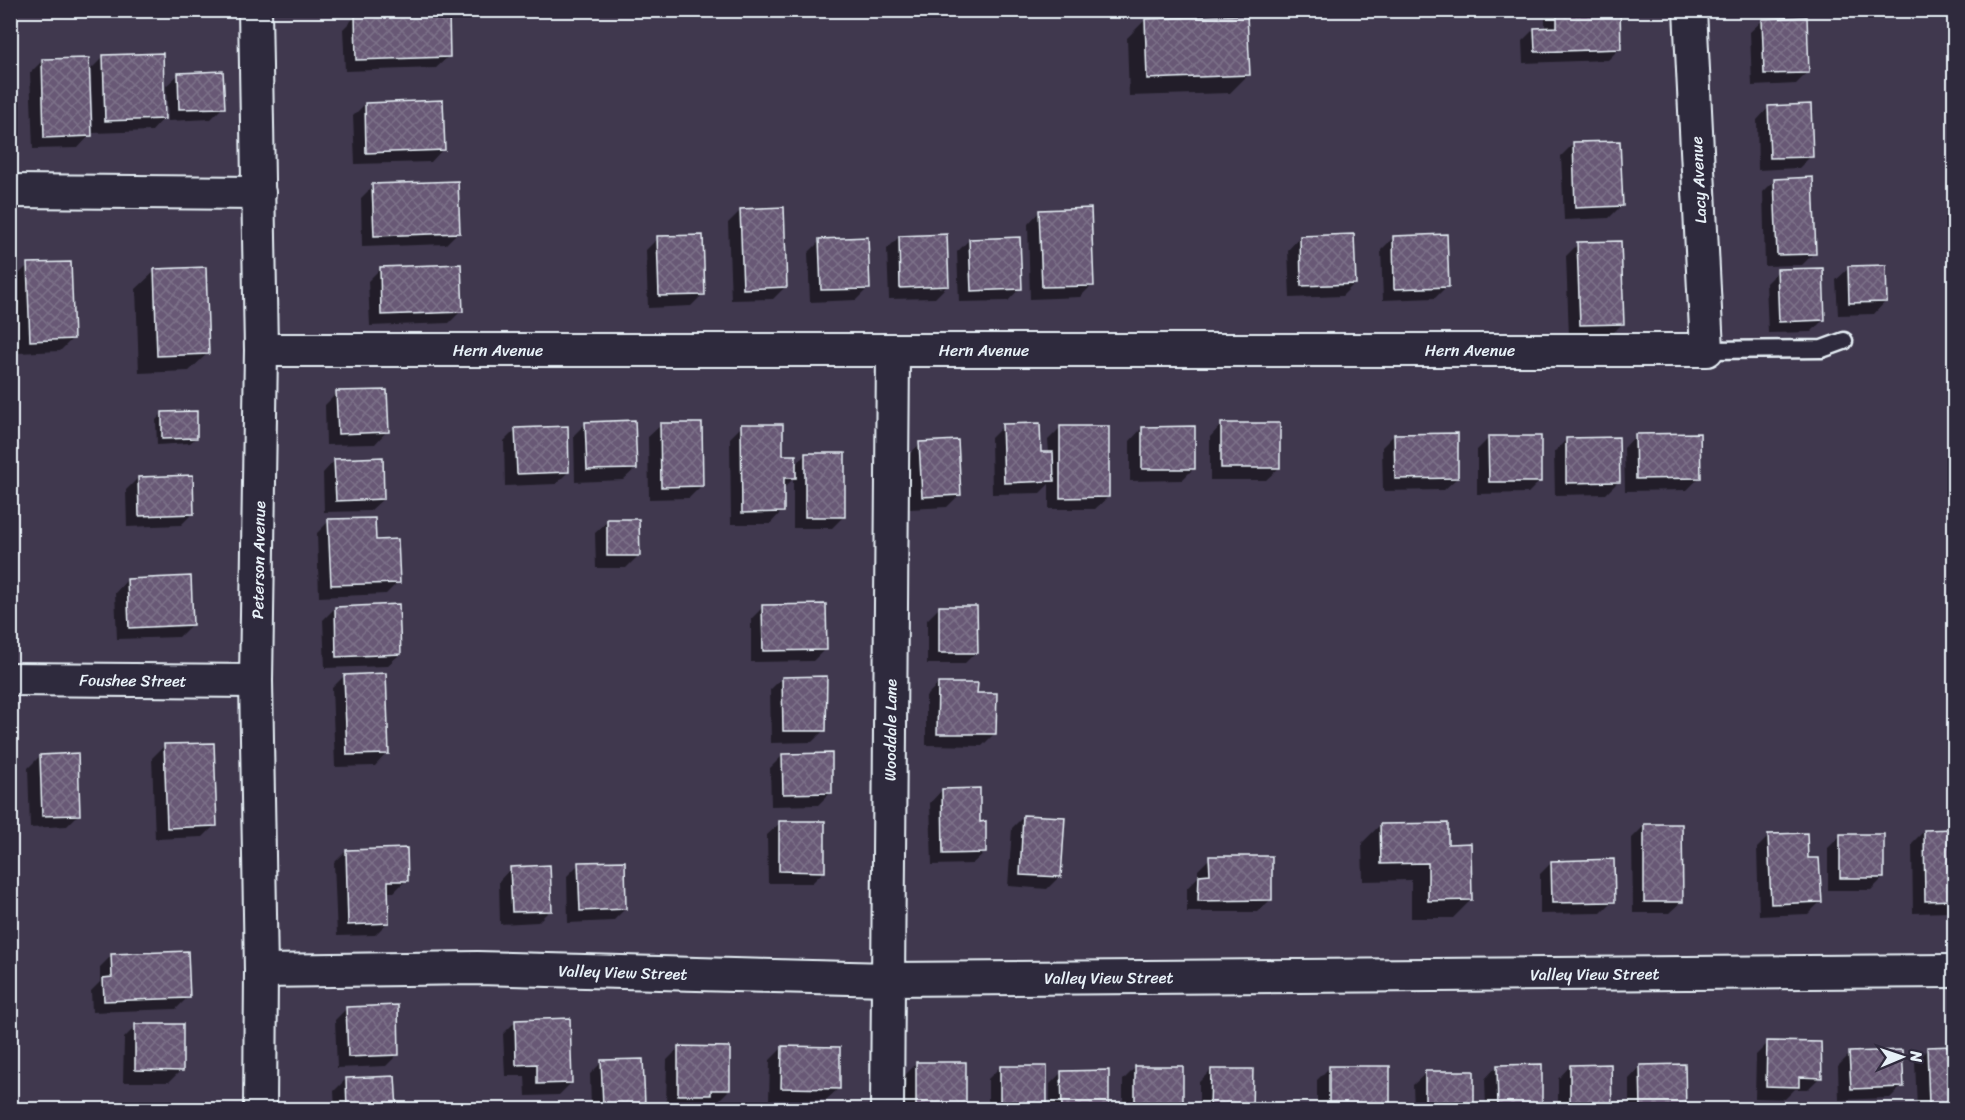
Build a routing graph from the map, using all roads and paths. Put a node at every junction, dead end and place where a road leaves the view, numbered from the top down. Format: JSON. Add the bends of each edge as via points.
{"nodes":[{"id":1,"x":255,"y":10,"type":"edge"},
{"id":2,"x":1690,"y":10,"type":"edge"},
{"id":3,"x":10,"y":191,"type":"edge"},
{"id":4,"x":260,"y":193,"type":"junction"},
{"id":5,"x":1844,"y":341,"type":"dead end"},
{"id":6,"x":261,"y":350,"type":"junction"},
{"id":7,"x":1707,"y":350,"type":"junction"},
{"id":8,"x":893,"y":352,"type":"junction"},
{"id":9,"x":10,"y":679,"type":"edge"},
{"id":10,"x":256,"y":681,"type":"junction"},
{"id":11,"x":261,"y":971,"type":"junction"},
{"id":12,"x":1954,"y":971,"type":"edge"},
{"id":13,"x":887,"y":979,"type":"junction"},
{"id":14,"x":260,"y":1110,"type":"edge"},
{"id":15,"x":887,"y":1110,"type":"edge"}],
"edges":[{"from":1,"to":4,"type":"street","name":"Peterson Avenue"},
{"from":2,"to":7,"type":"street","name":"Lacy Avenue"},
{"from":3,"to":4,"type":"street"},
{"from":4,"to":6,"type":"street","name":"Peterson Avenue"},
{"from":5,"to":7,"type":"lane","via":[[1822,349]]},
{"from":6,"to":8,"type":"street","name":"Hern Avenue"},
{"from":6,"to":10,"type":"street","name":"Peterson Avenue"},
{"from":7,"to":8,"type":"street","name":"Hern Avenue"},
{"from":8,"to":13,"type":"street","name":"Wooddale Lane"},
{"from":9,"to":10,"type":"street","name":"Foushee Street"},
{"from":10,"to":11,"type":"street","name":"Peterson Avenue"},
{"from":11,"to":13,"type":"street","name":"Valley View Street","via":[[477,968]]},
{"from":11,"to":14,"type":"street","name":"Peterson Avenue"},
{"from":12,"to":13,"type":"street","name":"Valley View Street"},
{"from":13,"to":15,"type":"street","name":"Wooddale Lane"}]}
